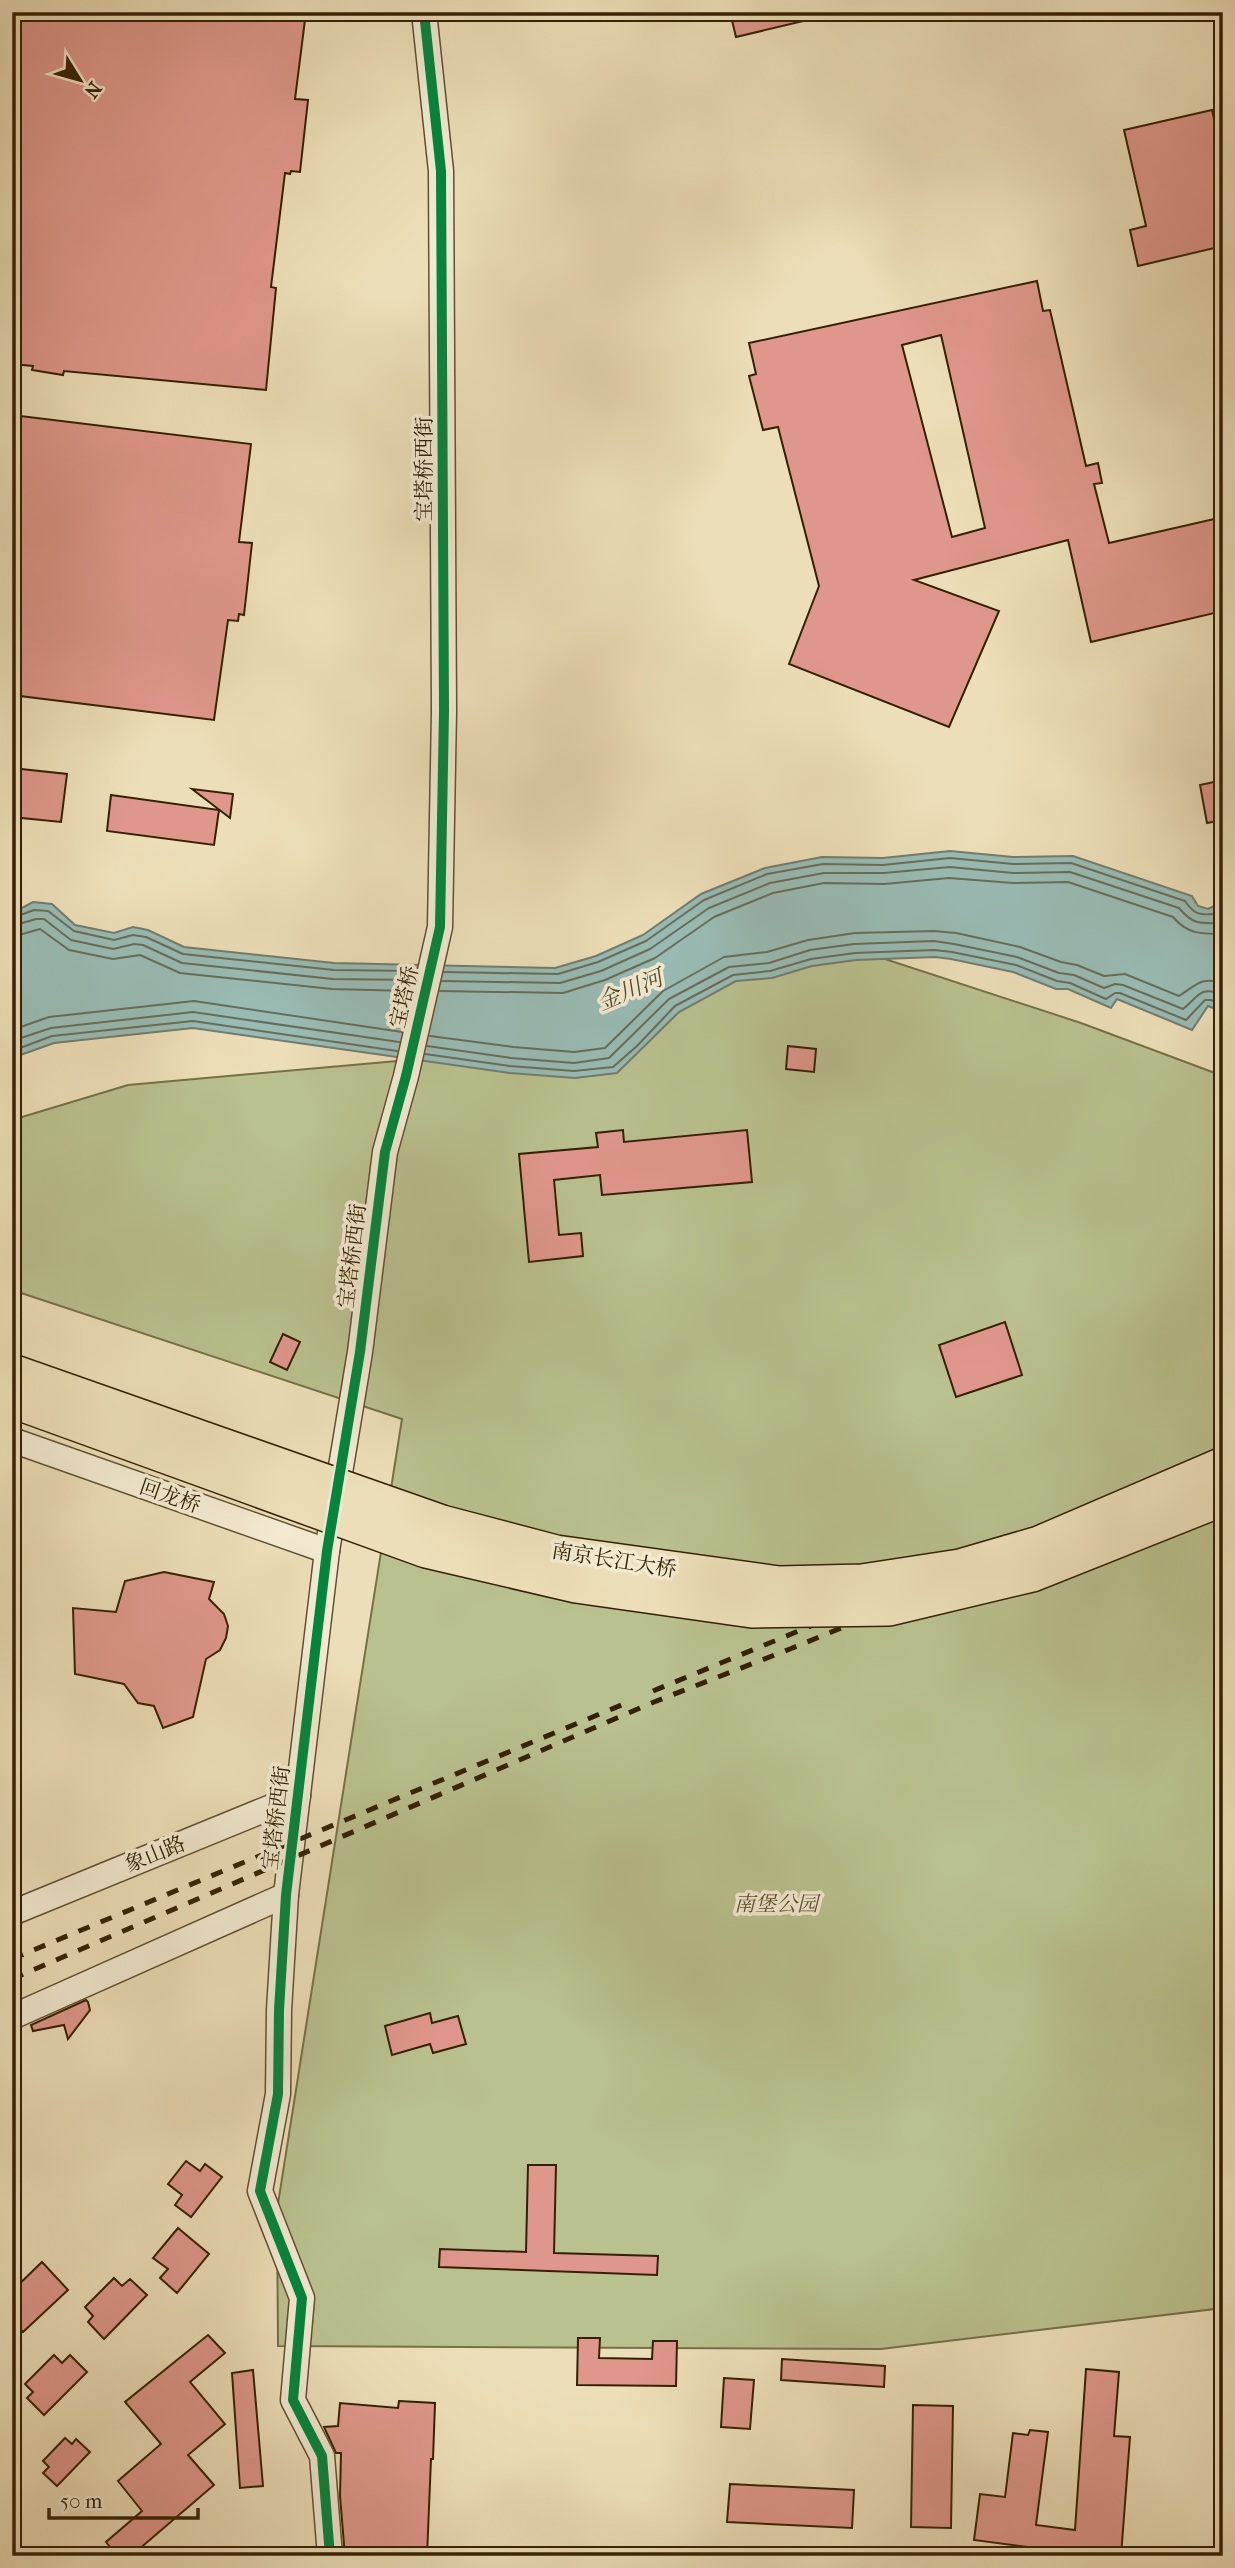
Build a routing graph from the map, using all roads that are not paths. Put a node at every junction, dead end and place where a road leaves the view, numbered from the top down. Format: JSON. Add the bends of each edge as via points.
{"nodes":[{"id":1,"x":424,"y":12,"type":"edge"},
{"id":2,"x":440,"y":927,"type":"joint"},
{"id":3,"x":406,"y":1076,"type":"joint"},
{"id":4,"x":12,"y":1372,"type":"edge"},
{"id":5,"x":12,"y":1400,"type":"edge"},
{"id":6,"x":12,"y":1440,"type":"edge"},
{"id":7,"x":1223,"y":1465,"type":"edge"},
{"id":8,"x":1223,"y":1498,"type":"edge"},
{"id":9,"x":327,"y":1551,"type":"junction"},
{"id":10,"x":298,"y":1796,"type":"junction"},
{"id":11,"x":286,"y":1895,"type":"junction"},
{"id":12,"x":12,"y":1913,"type":"edge"},
{"id":13,"x":12,"y":2017,"type":"edge"},
{"id":14,"x":330,"y":2556,"type":"edge"}],
"edges":[{"from":1,"to":2,"type":"street","name":"宝塔桥西街","via":[[441,171],[444,711]]},
{"from":2,"to":3,"type":"street","name":"宝塔桥"},
{"from":3,"to":9,"type":"street","name":"宝塔桥西街","via":[[385,1152],[360,1352]]},
{"from":4,"to":7,"type":"highway","name":"南京长江大桥","bridge":true,"via":[[442,1523],[556,1553],[779,1584],[862,1582],[960,1567],[1039,1544]]},
{"from":5,"to":8,"type":"highway","name":"南京长江大桥","bridge":true,"via":[[426,1550],[576,1585],[752,1610],[890,1608],[1032,1574]]},
{"from":6,"to":9,"type":"street","name":"回龙桥"},
{"from":9,"to":10,"type":"street","name":"宝塔桥西街"},
{"from":10,"to":11,"type":"street","name":"宝塔桥西街"},
{"from":10,"to":12,"type":"street","name":"象山路"},
{"from":11,"to":13,"type":"street"},
{"from":11,"to":14,"type":"street","name":"宝塔桥西街","via":[[278,2094],[260,2191],[302,2298],[293,2400],[322,2456]]}]}
